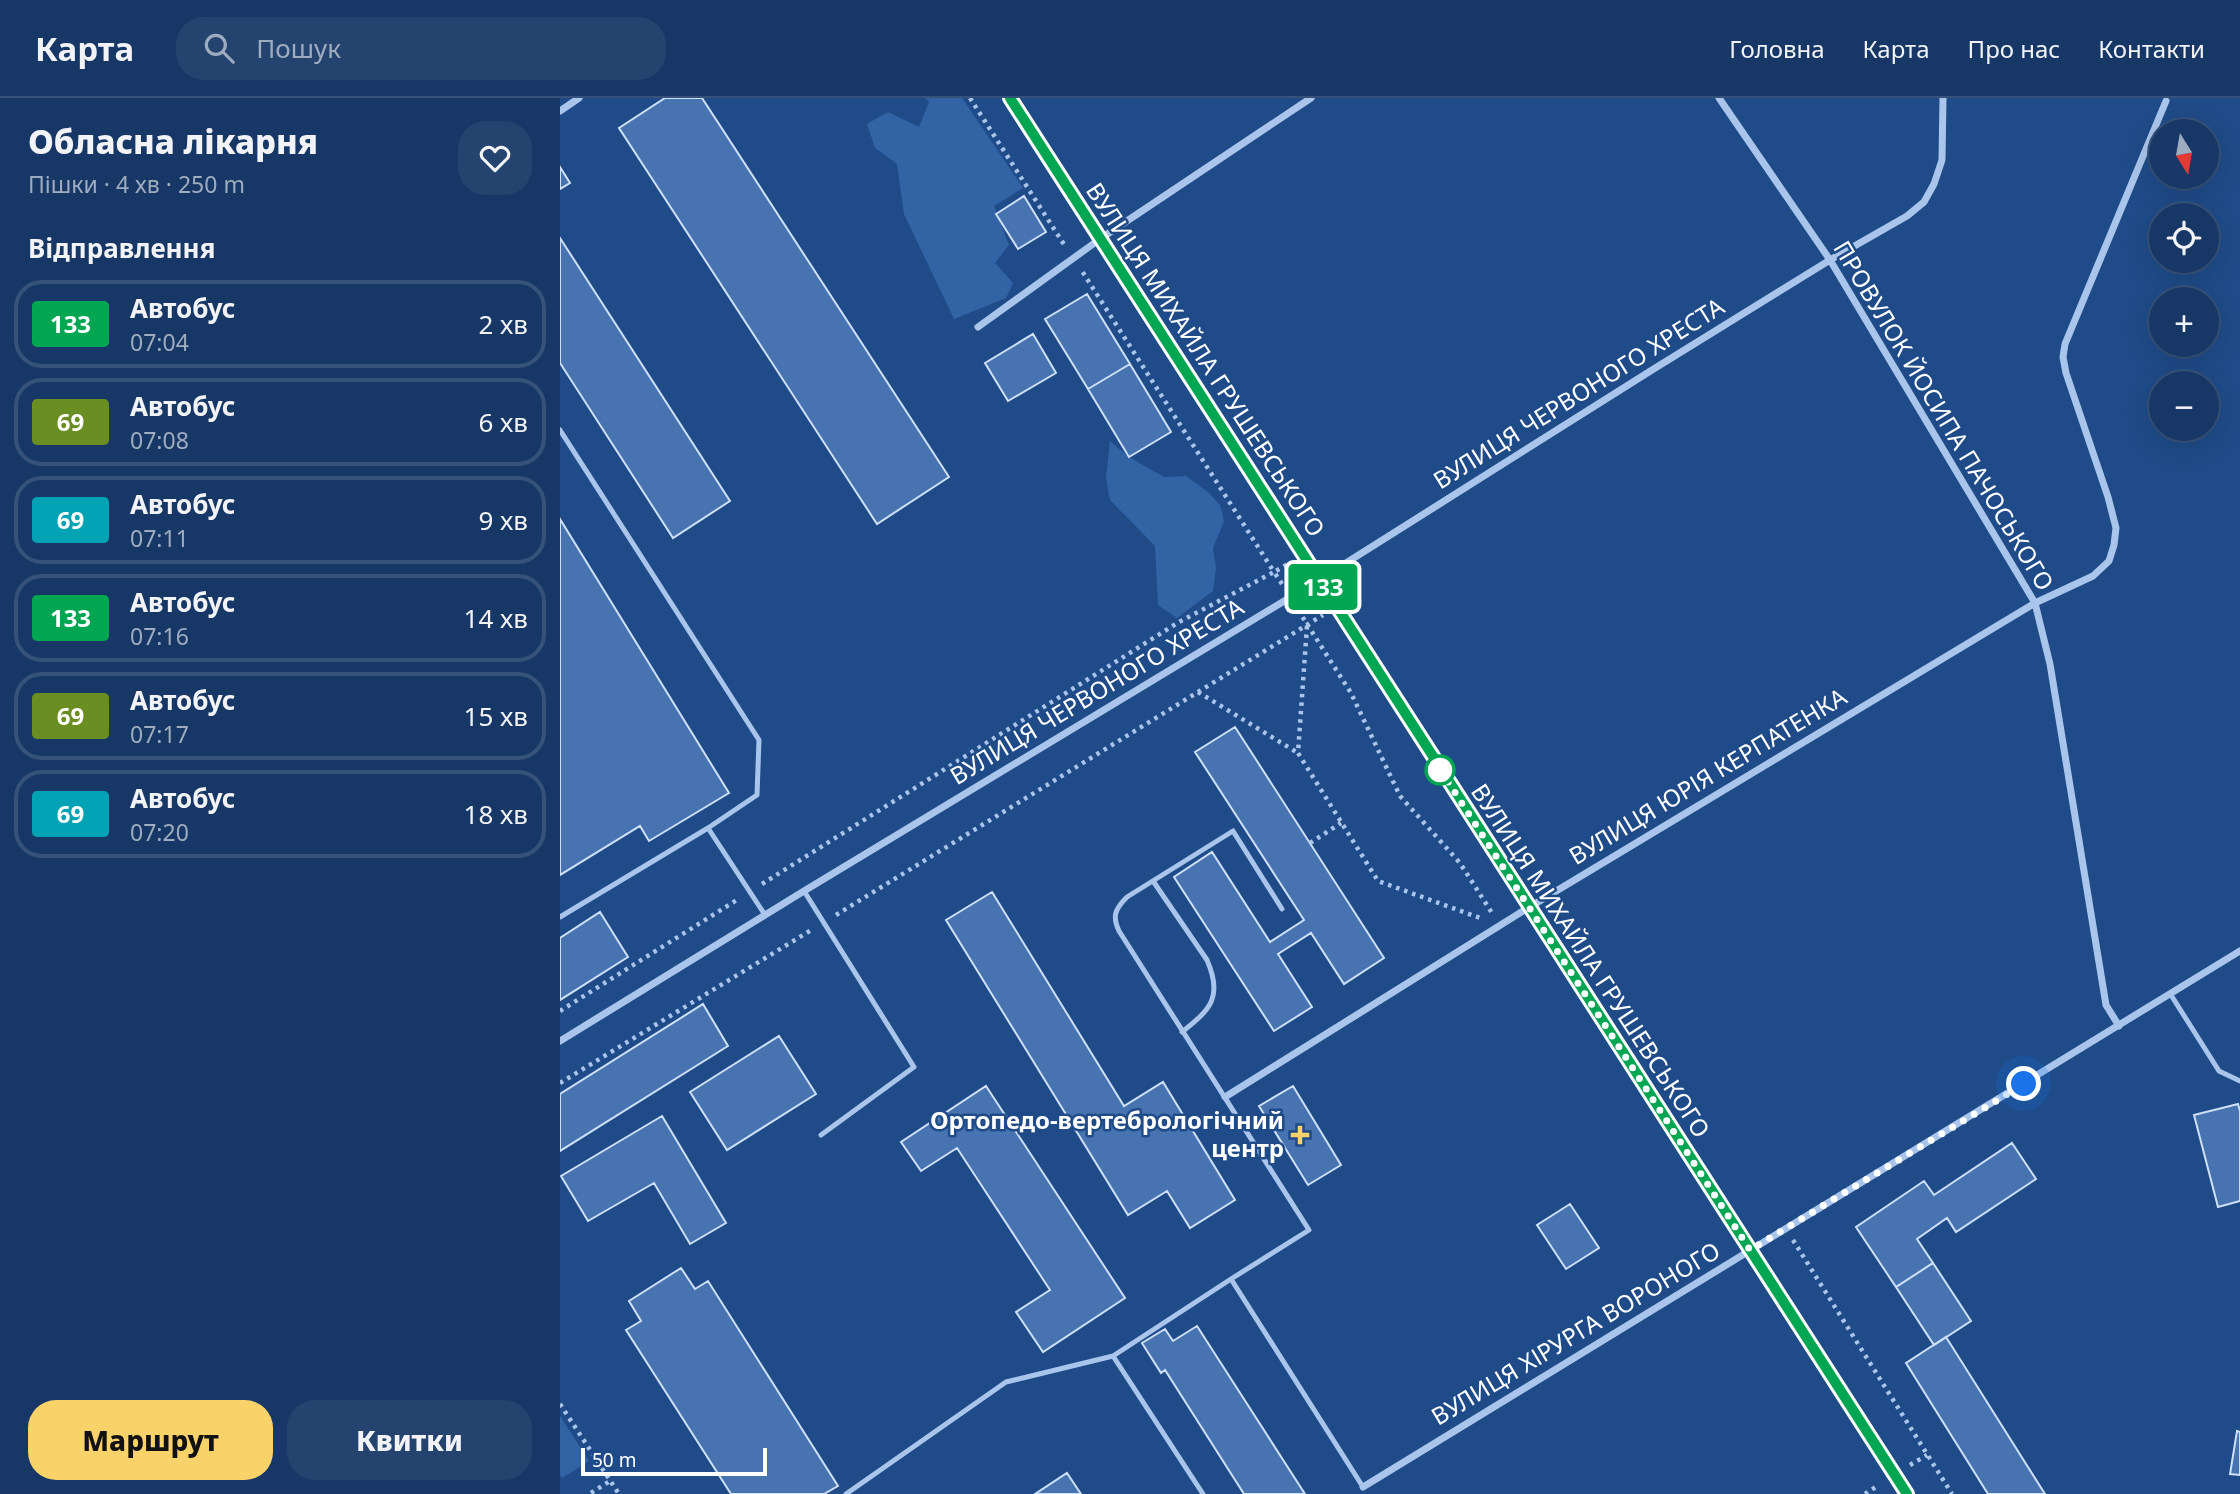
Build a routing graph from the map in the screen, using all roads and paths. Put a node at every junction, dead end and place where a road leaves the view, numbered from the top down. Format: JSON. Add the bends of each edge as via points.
{"nodes":[{"id":1,"x":579,"y":98,"type":"edge"},
{"id":2,"x":970,"y":98,"type":"edge"},
{"id":3,"x":1010,"y":98,"type":"edge"},
{"id":4,"x":1311,"y":98,"type":"edge"},
{"id":5,"x":1719,"y":98,"type":"edge"},
{"id":6,"x":1943,"y":98,"type":"edge"},
{"id":7,"x":2166,"y":102,"type":"dead end"},
{"id":8,"x":560,"y":111,"type":"edge"},
{"id":9,"x":1100,"y":239,"type":"junction"},
{"id":10,"x":1073,"y":258,"type":"junction"},
{"id":11,"x":1830,"y":260,"type":"junction"},
{"id":12,"x":978,"y":327,"type":"dead end"},
{"id":13,"x":560,"y":430,"type":"edge"},
{"id":14,"x":1303,"y":554,"type":"junction"},
{"id":15,"x":1275,"y":572,"type":"junction"},
{"id":16,"x":1319,"y":580,"type":"junction"},
{"id":17,"x":1290,"y":597,"type":"junction"},
{"id":18,"x":2035,"y":603,"type":"junction"},
{"id":19,"x":1336,"y":607,"type":"junction"},
{"id":20,"x":1307,"y":625,"type":"junction"},
{"id":21,"x":1198,"y":692,"type":"junction"},
{"id":22,"x":1298,"y":753,"type":"junction"},
{"id":23,"x":1341,"y":823,"type":"junction"},
{"id":24,"x":708,"y":828,"type":"junction"},
{"id":25,"x":1310,"y":843,"type":"dead end"},
{"id":26,"x":1153,"y":881,"type":"junction"},
{"id":27,"x":803,"y":891,"type":"junction"},
{"id":28,"x":750,"y":892,"type":"junction"},
{"id":29,"x":1528,"y":908,"type":"junction"},
{"id":30,"x":1282,"y":909,"type":"dead end"},
{"id":31,"x":765,"y":915,"type":"junction"},
{"id":32,"x":560,"y":917,"type":"edge"},
{"id":33,"x":824,"y":922,"type":"junction"},
{"id":34,"x":1500,"y":926,"type":"junction"},
{"id":35,"x":2240,"y":951,"type":"edge"},
{"id":36,"x":2171,"y":995,"type":"junction"},
{"id":37,"x":560,"y":1011,"type":"edge"},
{"id":38,"x":2119,"y":1026,"type":"junction"},
{"id":39,"x":1182,"y":1032,"type":"junction"},
{"id":40,"x":560,"y":1041,"type":"edge"},
{"id":41,"x":2240,"y":1081,"type":"edge"},
{"id":42,"x":560,"y":1083,"type":"edge"},
{"id":43,"x":1225,"y":1097,"type":"junction"},
{"id":44,"x":821,"y":1135,"type":"dead end"},
{"id":45,"x":1785,"y":1228,"type":"junction"},
{"id":46,"x":1750,"y":1250,"type":"junction"},
{"id":47,"x":1231,"y":1279,"type":"junction"},
{"id":48,"x":1113,"y":1356,"type":"junction"},
{"id":49,"x":560,"y":1404,"type":"edge"},
{"id":50,"x":610,"y":1481,"type":"junction"},
{"id":51,"x":1363,"y":1487,"type":"joint"},
{"id":52,"x":591,"y":1493,"type":"edge"},
{"id":53,"x":619,"y":1494,"type":"edge"},
{"id":54,"x":846,"y":1494,"type":"edge"},
{"id":55,"x":1203,"y":1494,"type":"edge"},
{"id":56,"x":1907,"y":1494,"type":"edge"},
{"id":57,"x":1952,"y":1494,"type":"edge"}],
"edges":[{"from":1,"to":8,"type":"street"},
{"from":2,"to":10,"type":"path"},
{"from":3,"to":9,"type":"street","name":"ВУЛИЦЯ МИХАЙЛА ГРУШЕВСЬКОГО"},
{"from":4,"to":9,"type":"street"},
{"from":5,"to":11,"type":"street","name":"ПРОВУЛОК ЙОСИПА ПАЧОСЬКОГО"},
{"from":6,"to":11,"type":"street","name":"ВУЛИЦЯ ЧЕРВОНОГО ХРЕСТА","via":[[1942,160],[1924,201],[1877,235]]},
{"from":7,"to":18,"type":"street","name":"ВУЛИЦЯ ЮРІЯ КЕРПАТЕНКА","via":[[2063,357],[2108,497],[2116,528],[2114,545],[2109,561],[2093,576]]},
{"from":9,"to":10,"type":"street"},
{"from":9,"to":14,"type":"street","name":"ВУЛИЦЯ МИХАЙЛА ГРУШЕВСЬКОГО"},
{"from":10,"to":12,"type":"street"},
{"from":10,"to":15,"type":"path"},
{"from":11,"to":16,"type":"street","name":"ВУЛИЦЯ ЧЕРВОНОГО ХРЕСТА"},
{"from":11,"to":18,"type":"street","name":"ПРОВУЛОК ЙОСИПА ПАЧОСЬКОГО"},
{"from":13,"to":24,"type":"lane","via":[[759,740],[757,795]]},
{"from":14,"to":15,"type":"path"},
{"from":14,"to":16,"type":"street","name":"ВУЛИЦЯ МИХАЙЛА ГРУШЕВСЬКОГО"},
{"from":15,"to":17,"type":"path"},
{"from":15,"to":28,"type":"path","via":[[1179,622]]},
{"from":16,"to":17,"type":"street","name":"ВУЛИЦЯ ЧЕРВОНОГО ХРЕСТА"},
{"from":16,"to":19,"type":"street","name":"ВУЛИЦЯ МИХАЙЛА ГРУШЕВСЬКОГО"},
{"from":17,"to":20,"type":"path"},
{"from":17,"to":27,"type":"street","name":"ВУЛИЦЯ ЧЕРВОНОГО ХРЕСТА"},
{"from":18,"to":29,"type":"street","name":"ВУЛИЦЯ ЮРІЯ КЕРПАТЕНКА"},
{"from":18,"to":38,"type":"street","name":"ПРОВУЛОК ЙОСИПА ПАЧОСЬКОГО","via":[[2050,664],[2106,1004]]},
{"from":19,"to":20,"type":"path"},
{"from":19,"to":29,"type":"street","name":"ВУЛИЦЯ МИХАЙЛА ГРУШЕВСЬКОГО"},
{"from":20,"to":21,"type":"path"},
{"from":20,"to":22,"type":"path"},
{"from":20,"to":34,"type":"path","via":[[1351,693],[1400,796],[1460,863]]},
{"from":21,"to":22,"type":"path"},
{"from":21,"to":33,"type":"path"},
{"from":22,"to":23,"type":"path"},
{"from":23,"to":25,"type":"path"},
{"from":23,"to":34,"type":"path","via":[[1377,881]]},
{"from":24,"to":28,"type":"lane"},
{"from":24,"to":32,"type":"lane"},
{"from":26,"to":30,"type":"lane","via":[[1233,831]]},
{"from":26,"to":39,"type":"lane","via":[[1213,973],[1212,1002]]},
{"from":26,"to":39,"type":"lane","via":[[1127,897],[1117,907],[1114,919]]},
{"from":27,"to":31,"type":"street","name":"ВУЛИЦЯ ЧЕРВОНОГО ХРЕСТА"},
{"from":27,"to":33,"type":"lane"},
{"from":28,"to":31,"type":"lane"},
{"from":28,"to":37,"type":"path"},
{"from":29,"to":34,"type":"street","name":"ВУЛИЦЯ ЮРІЯ КЕРПАТЕНКА"},
{"from":29,"to":46,"type":"street","name":"ВУЛИЦЯ МИХАЙЛА ГРУШЕВСЬКОГО"},
{"from":31,"to":40,"type":"street","name":"ВУЛИЦЯ ЧЕРВОНОГО ХРЕСТА"},
{"from":33,"to":42,"type":"path"},
{"from":33,"to":44,"type":"lane","via":[[914,1067]]},
{"from":34,"to":43,"type":"street","name":"ВУЛИЦЯ ЮРІЯ КЕРПАТЕНКА"},
{"from":35,"to":36,"type":"street","name":"ВУЛИЦЯ ХІРУРГА ВОРОНОГО"},
{"from":36,"to":38,"type":"street","name":"ВУЛИЦЯ ХІРУРГА ВОРОНОГО"},
{"from":36,"to":41,"type":"lane","via":[[2219,1070]]},
{"from":38,"to":45,"type":"street","name":"ВУЛИЦЯ ХІРУРГА ВОРОНОГО"},
{"from":39,"to":43,"type":"lane"},
{"from":43,"to":47,"type":"lane","via":[[1309,1230]]},
{"from":45,"to":46,"type":"street","name":"ВУЛИЦЯ ХІРУРГА ВОРОНОГО"},
{"from":45,"to":57,"type":"path"},
{"from":46,"to":51,"type":"street","name":"ВУЛИЦЯ ХІРУРГА ВОРОНОГО"},
{"from":46,"to":56,"type":"street","name":"ВУЛИЦЯ МИХАЙЛА ГРУШЕВСЬКОГО"},
{"from":47,"to":48,"type":"lane"},
{"from":47,"to":51,"type":"lane"},
{"from":48,"to":54,"type":"lane","via":[[1006,1382]]},
{"from":48,"to":55,"type":"lane"},
{"from":49,"to":50,"type":"path"},
{"from":50,"to":52,"type":"path"},
{"from":50,"to":53,"type":"path"}]}
